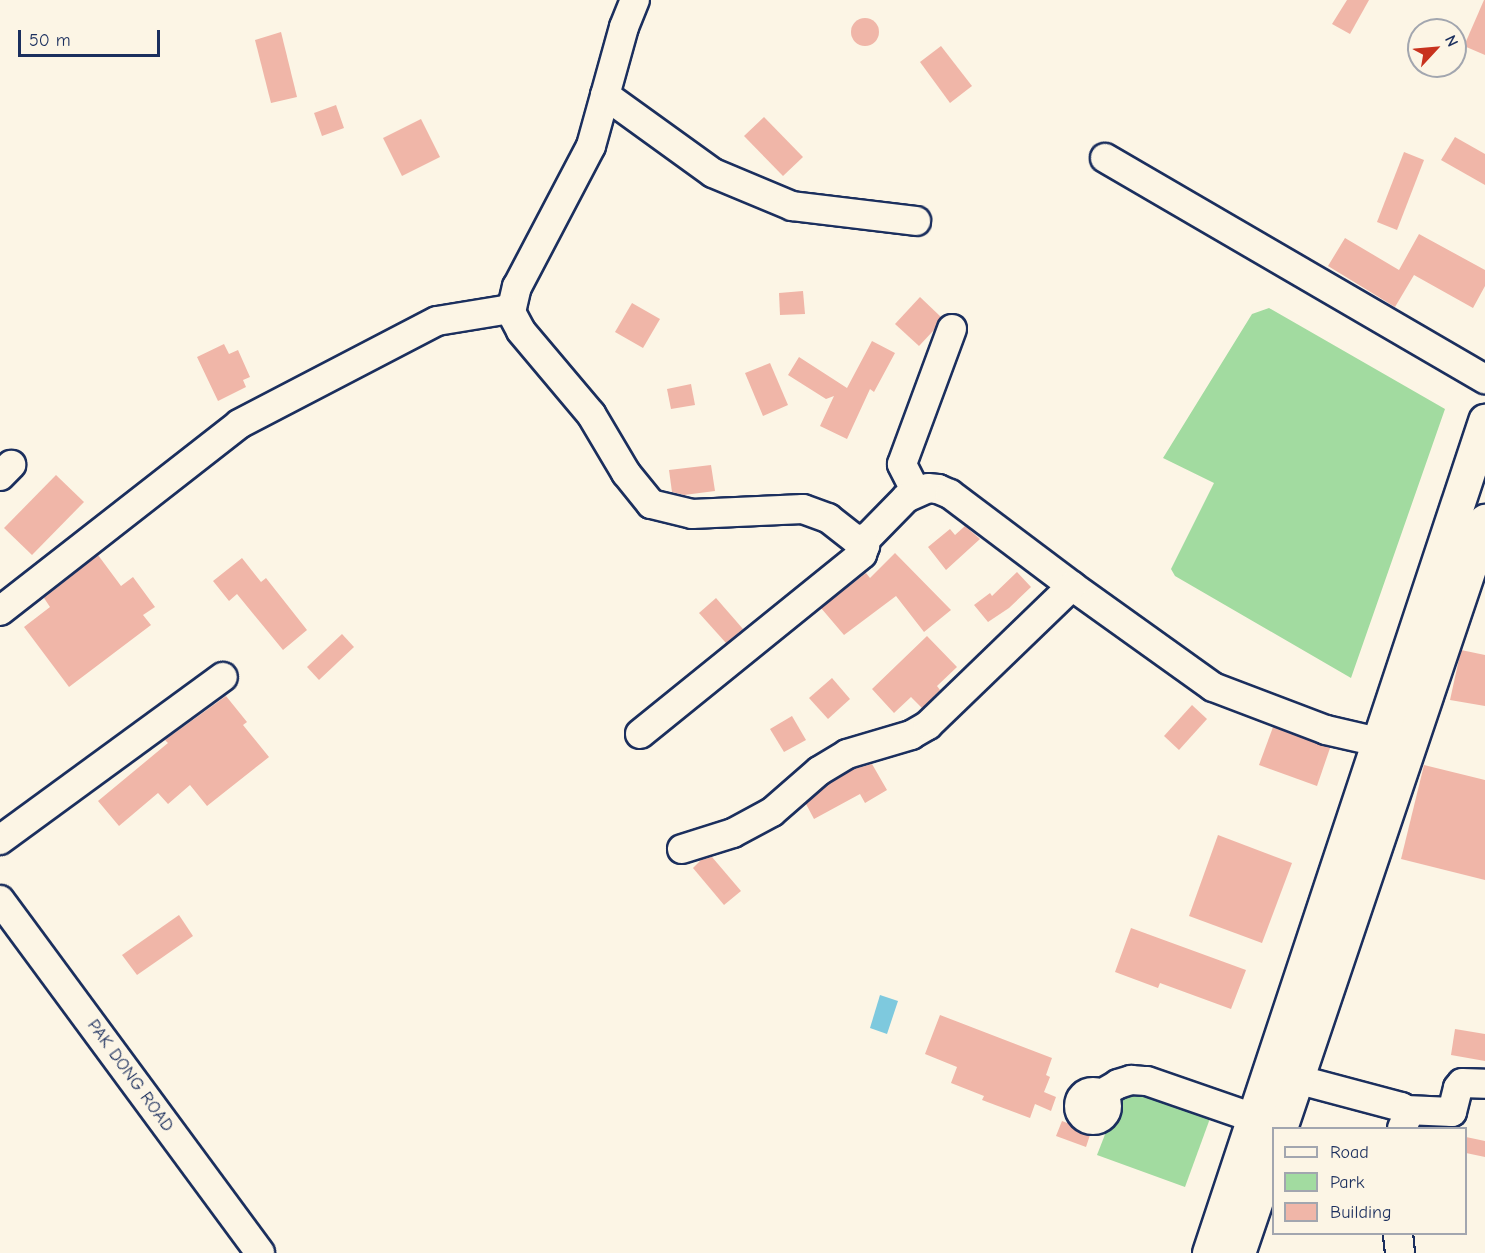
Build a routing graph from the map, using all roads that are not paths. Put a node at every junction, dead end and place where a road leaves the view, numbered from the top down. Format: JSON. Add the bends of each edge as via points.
{"nodes":[{"id":1,"x":635,"y":0,"type":"edge"},
{"id":2,"x":605,"y":95,"type":"junction"},
{"id":3,"x":1105,"y":158,"type":"dead end"},
{"id":4,"x":916,"y":221,"type":"dead end"},
{"id":5,"x":512,"y":312,"type":"junction"},
{"id":6,"x":952,"y":329,"type":"dead end"},
{"id":7,"x":1485,"y":379,"type":"edge"},
{"id":8,"x":1485,"y":421,"type":"edge"},
{"id":9,"x":916,"y":492,"type":"junction"},
{"id":10,"x":1485,"y":521,"type":"edge"},
{"id":11,"x":862,"y":540,"type":"junction"},
{"id":12,"x":1072,"y":586,"type":"junction"},
{"id":13,"x":0,"y":611,"type":"edge"},
{"id":14,"x":223,"y":677,"type":"dead end"},
{"id":15,"x":640,"y":734,"type":"dead end"},
{"id":16,"x":1378,"y":742,"type":"junction"},
{"id":17,"x":0,"y":840,"type":"edge"},
{"id":18,"x":682,"y":849,"type":"dead end"},
{"id":19,"x":0,"y":900,"type":"edge"},
{"id":20,"x":1308,"y":999,"type":"junction"},
{"id":21,"x":1296,"y":1079,"type":"junction"},
{"id":22,"x":1485,"y":1084,"type":"edge"},
{"id":23,"x":1101,"y":1094,"type":"dead end"},
{"id":24,"x":1404,"y":1119,"type":"edge"},
{"id":25,"x":1267,"y":1123,"type":"edge"},
{"id":26,"x":1272,"y":1153,"type":"edge"},
{"id":27,"x":1398,"y":1235,"type":"edge"},
{"id":28,"x":260,"y":1253,"type":"edge"},
{"id":29,"x":1209,"y":1253,"type":"edge"},
{"id":30,"x":1238,"y":1253,"type":"edge"},
{"id":31,"x":1400,"y":1253,"type":"edge"}],
"edges":[{"from":1,"to":2,"type":"street"},
{"from":2,"to":4,"type":"street","via":[[713,173],[792,206]]},
{"from":2,"to":5,"type":"street","via":[[591,146],[517,287]]},
{"from":3,"to":7,"type":"street"},
{"from":5,"to":11,"type":"street","via":[[520,331],[591,414],[626,473],[651,504],[692,514],[803,509],[828,518],[855,540]]},
{"from":5,"to":13,"type":"street","via":[[498,310],[437,321],[239,424]]},
{"from":6,"to":9,"type":"street","via":[[902,464]]},
{"from":8,"to":16,"type":"main road"},
{"from":9,"to":11,"type":"street"},
{"from":9,"to":12,"type":"street","via":[[928,488],[950,494]]},
{"from":10,"to":20,"type":"main road"},
{"from":11,"to":15,"type":"street","via":[[862,555]]},
{"from":12,"to":16,"type":"street","via":[[1214,687],[1326,730]]},
{"from":12,"to":18,"type":"street","via":[[928,725],[911,735],[848,754],[819,771],[772,812],[733,833]]},
{"from":14,"to":17,"type":"street"},
{"from":16,"to":20,"type":"main road"},
{"from":19,"to":28,"type":"street","name":"PAK DONG ROAD"},
{"from":20,"to":21,"type":"main road"},
{"from":20,"to":25,"type":"main road"},
{"from":21,"to":24,"type":"street"},
{"from":21,"to":25,"type":"main road"},
{"from":22,"to":24,"type":"street","via":[[1462,1083],[1452,1112]]},
{"from":23,"to":25,"type":"street","via":[[1131,1080],[1147,1081]]},
{"from":25,"to":29,"type":"main road"},
{"from":26,"to":30,"type":"main road"},
{"from":27,"to":31,"type":"street"}]}
